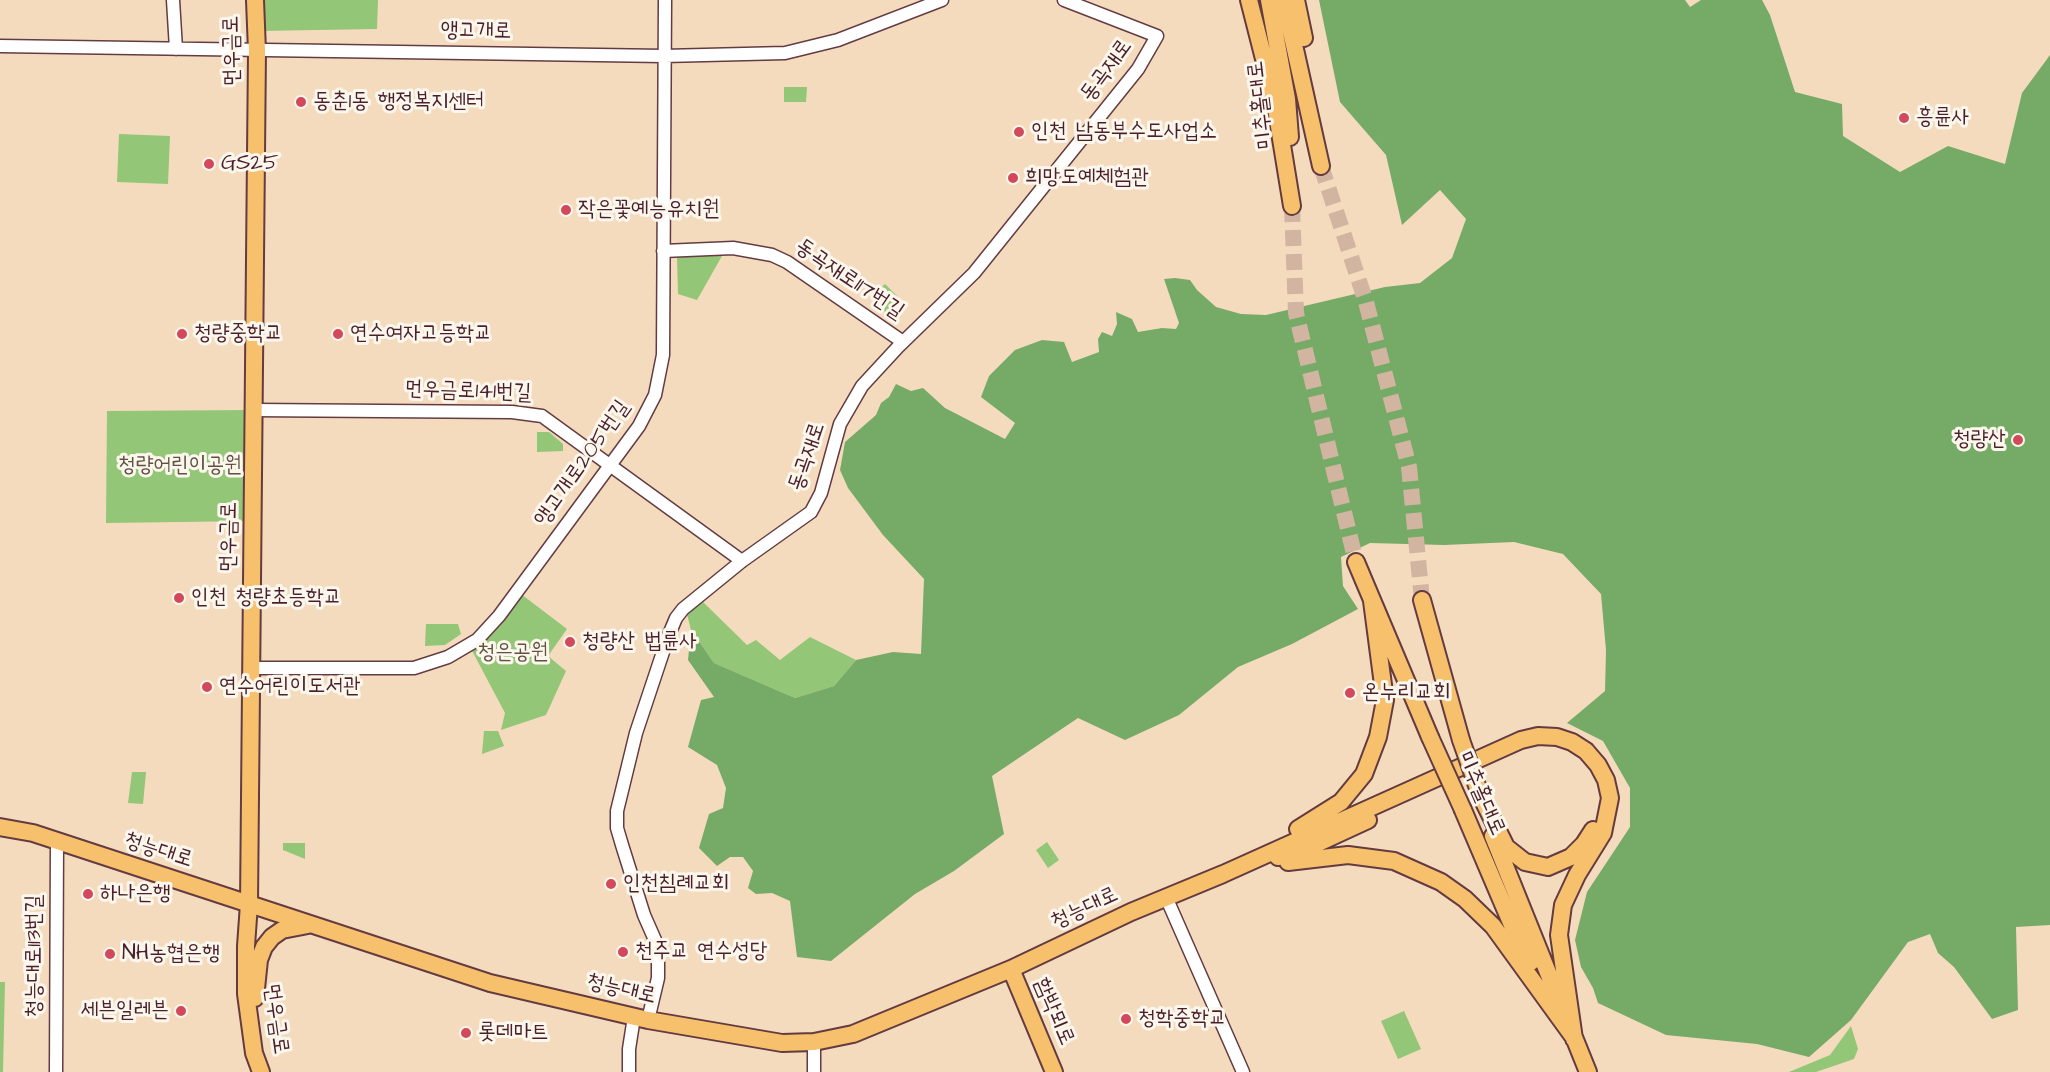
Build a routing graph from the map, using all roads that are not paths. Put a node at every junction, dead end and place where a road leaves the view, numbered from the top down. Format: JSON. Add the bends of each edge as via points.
{"nodes":[{"id":1,"x":173,"y":0,"type":"edge"},
{"id":2,"x":255,"y":0,"type":"edge"},
{"id":3,"x":665,"y":0,"type":"edge"},
{"id":4,"x":942,"y":0,"type":"edge"},
{"id":5,"x":1064,"y":0,"type":"edge"},
{"id":6,"x":1249,"y":0,"type":"edge"},
{"id":7,"x":1269,"y":0,"type":"edge"},
{"id":8,"x":1284,"y":0,"type":"edge"},
{"id":9,"x":1296,"y":0,"type":"edge"},
{"id":10,"x":0,"y":46,"type":"edge"},
{"id":11,"x":176,"y":49,"type":"junction"},
{"id":12,"x":257,"y":51,"type":"junction"},
{"id":13,"x":664,"y":56,"type":"junction"},
{"id":14,"x":663,"y":251,"type":"junction"},
{"id":15,"x":903,"y":342,"type":"junction"},
{"id":16,"x":253,"y":410,"type":"junction"},
{"id":17,"x":611,"y":465,"type":"junction"},
{"id":18,"x":742,"y":561,"type":"junction"},
{"id":19,"x":1356,"y":562,"type":"tunnel mouth"},
{"id":20,"x":1422,"y":600,"type":"tunnel mouth"},
{"id":21,"x":1372,"y":601,"type":"junction"},
{"id":22,"x":251,"y":668,"type":"junction"},
{"id":23,"x":1480,"y":794,"type":"junction"},
{"id":24,"x":0,"y":826,"type":"edge"},
{"id":25,"x":57,"y":841,"type":"junction"},
{"id":26,"x":1223,"y":874,"type":"junction"},
{"id":27,"x":1166,"y":897,"type":"junction"},
{"id":28,"x":249,"y":904,"type":"junction"},
{"id":29,"x":311,"y":925,"type":"junction"},
{"id":30,"x":1011,"y":969,"type":"junction"},
{"id":31,"x":641,"y":1019,"type":"junction"},
{"id":32,"x":251,"y":1031,"type":"junction"},
{"id":33,"x":1574,"y":1039,"type":"junction"},
{"id":34,"x":814,"y":1042,"type":"junction"},
{"id":35,"x":56,"y":1072,"type":"edge"},
{"id":36,"x":261,"y":1072,"type":"edge"},
{"id":37,"x":629,"y":1072,"type":"edge"},
{"id":38,"x":814,"y":1072,"type":"edge"},
{"id":39,"x":1054,"y":1072,"type":"edge"},
{"id":40,"x":1244,"y":1072,"type":"edge"},
{"id":41,"x":1588,"y":1072,"type":"edge"}],
"edges":[{"from":1,"to":11,"type":"street"},
{"from":2,"to":12,"type":"main road","name":"먼우금로"},
{"from":3,"to":13,"type":"street","name":"앵고개로205번길"},
{"from":4,"to":13,"type":"street","name":"앵고개로","via":[[838,40],[785,52]]},
{"from":5,"to":15,"type":"street","name":"동곡재로","via":[[1157,36],[1138,69],[974,273]]},
{"from":6,"to":7,"type":"main road","name":"미추홀대로","via":[[1275,102],[1292,206],[1290,122]]},
{"from":8,"to":9,"type":"main road","name":"미추홀대로","via":[[1321,166],[1311,79]]},
{"from":10,"to":11,"type":"street","name":"앵고개로"},
{"from":11,"to":12,"type":"street","name":"앵고개로"},
{"from":12,"to":13,"type":"street","name":"앵고개로"},
{"from":12,"to":16,"type":"main road","name":"먼우금로"},
{"from":13,"to":14,"type":"street","name":"앵고개로205번길"},
{"from":14,"to":15,"type":"street","name":"동곡재로117번길","via":[[734,248],[772,255]]},
{"from":14,"to":17,"type":"street","name":"앵고개로205번길","via":[[663,355],[655,395]]},
{"from":15,"to":18,"type":"street","name":"동곡재로","via":[[862,386],[840,424],[821,493],[811,512]]},
{"from":16,"to":17,"type":"street","name":"먼우금로141번길","via":[[529,413],[542,416]]},
{"from":16,"to":22,"type":"main road","name":"먼우금로"},
{"from":17,"to":18,"type":"street","name":"먼우금로141번길"},
{"from":17,"to":22,"type":"street","name":"앵고개로205번길","via":[[499,616],[477,640],[448,657],[414,668]]},
{"from":18,"to":31,"type":"street","name":"동곡재로","via":[[676,618],[652,683],[620,795],[617,828],[655,940],[658,962],[658,978]]},
{"from":19,"to":21,"type":"main road","name":"미추홀대로"},
{"from":20,"to":23,"type":"main road","name":"미추홀대로","bridge":true},
{"from":21,"to":26,"type":"main road","via":[[1385,700],[1378,737],[1364,774],[1341,802]]},
{"from":21,"to":33,"type":"main road","name":"미추홀대로","bridge":true,"via":[[1518,939]]},
{"from":22,"to":28,"type":"main road","name":"먼우금로"},
{"from":23,"to":26,"type":"main road","via":[[1506,847],[1525,862],[1548,867],[1578,851],[1598,818],[1600,803],[1590,774],[1570,754],[1542,745],[1523,749],[1303,850]]},
{"from":23,"to":33,"type":"main road","name":"미추홀대로","via":[[1495,842]]},
{"from":24,"to":25,"type":"main road","name":"청능대로"},
{"from":25,"to":28,"type":"main road","name":"청능대로"},
{"from":25,"to":35,"type":"street","name":"청능대로113번길"},
{"from":26,"to":27,"type":"main road","name":"청능대로"},
{"from":26,"to":33,"type":"main road","via":[[1348,855],[1394,861],[1442,882],[1493,926]]},
{"from":26,"to":33,"type":"main road","via":[[1521,740],[1538,736],[1572,742],[1598,765],[1610,798],[1603,833],[1563,905],[1559,935]]},
{"from":27,"to":30,"type":"main road","name":"청능대로"},
{"from":27,"to":40,"type":"street"},
{"from":28,"to":29,"type":"main road","name":"청능대로"},
{"from":28,"to":32,"type":"main road","name":"먼우금로","via":[[246,994]]},
{"from":29,"to":31,"type":"main road","name":"청능대로","via":[[490,983]]},
{"from":29,"to":32,"type":"main road","via":[[282,930],[264,947]]},
{"from":30,"to":34,"type":"main road","name":"청능대로","via":[[853,1034]]},
{"from":30,"to":39,"type":"main road","name":"함박뫼로"},
{"from":31,"to":34,"type":"main road","name":"청능대로","via":[[782,1043]]},
{"from":31,"to":37,"type":"street","name":"동곡재로","via":[[629,1049]]},
{"from":32,"to":36,"type":"main road","name":"먼우금로"},
{"from":33,"to":41,"type":"main road","name":"미추홀대로"},
{"from":34,"to":38,"type":"street"}]}
